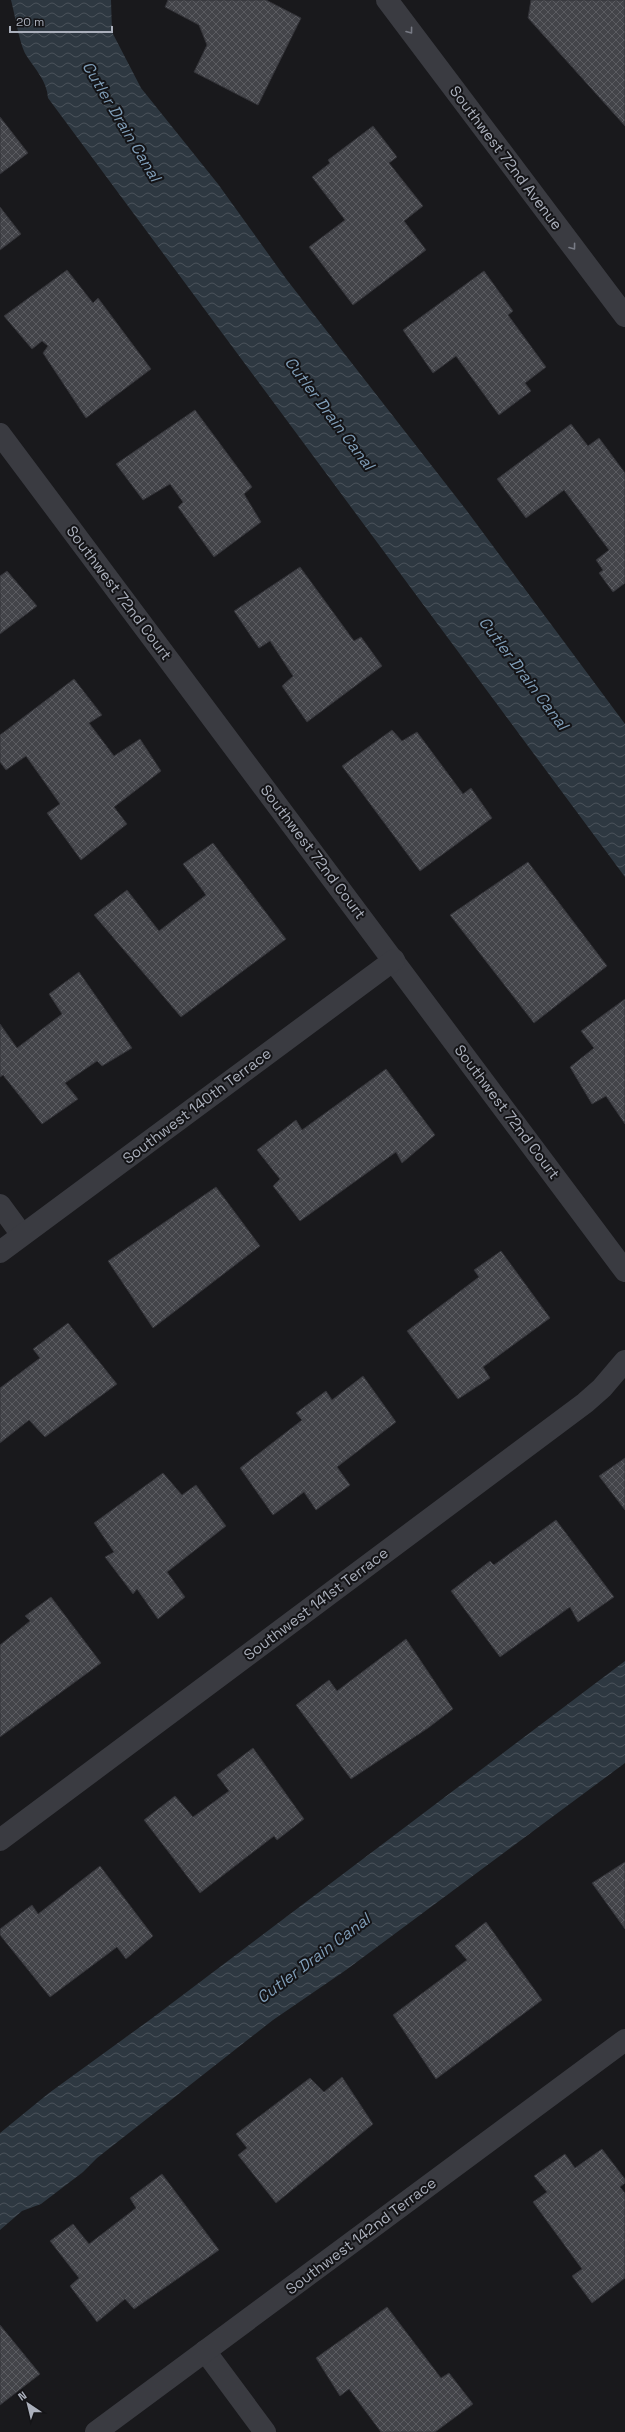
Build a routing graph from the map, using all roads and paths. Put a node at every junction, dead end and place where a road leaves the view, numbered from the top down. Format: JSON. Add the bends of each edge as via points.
{"nodes":[{"id":1,"x":387,"y":0,"type":"edge"},
{"id":2,"x":625,"y":316,"type":"edge"},
{"id":3,"x":0,"y":434,"type":"edge"},
{"id":4,"x":394,"y":960,"type":"junction"},
{"id":5,"x":0,"y":1205,"type":"edge"},
{"id":6,"x":22,"y":1235,"type":"junction"},
{"id":7,"x":0,"y":1252,"type":"edge"},
{"id":8,"x":625,"y":1270,"type":"edge"},
{"id":9,"x":625,"y":1361,"type":"edge"},
{"id":10,"x":0,"y":1840,"type":"edge"},
{"id":11,"x":625,"y":2040,"type":"edge"},
{"id":12,"x":205,"y":2350,"type":"junction"},
{"id":13,"x":96,"y":2432,"type":"edge"},
{"id":14,"x":265,"y":2432,"type":"edge"}],
"edges":[{"from":1,"to":2,"type":"street","name":"Southwest 72nd Avenue","one_way":true},
{"from":3,"to":4,"type":"street","name":"Southwest 72nd Court"},
{"from":4,"to":6,"type":"street","name":"Southwest 140th Terrace"},
{"from":4,"to":8,"type":"street","name":"Southwest 72nd Court"},
{"from":5,"to":6,"type":"street"},
{"from":6,"to":7,"type":"street","name":"Southwest 140th Terrace"},
{"from":9,"to":10,"type":"street","name":"Southwest 141st Terrace","via":[[585,1403]]},
{"from":11,"to":12,"type":"street","name":"Southwest 142nd Terrace"},
{"from":12,"to":13,"type":"street","name":"Southwest 142nd Terrace"},
{"from":12,"to":14,"type":"street"}]}
